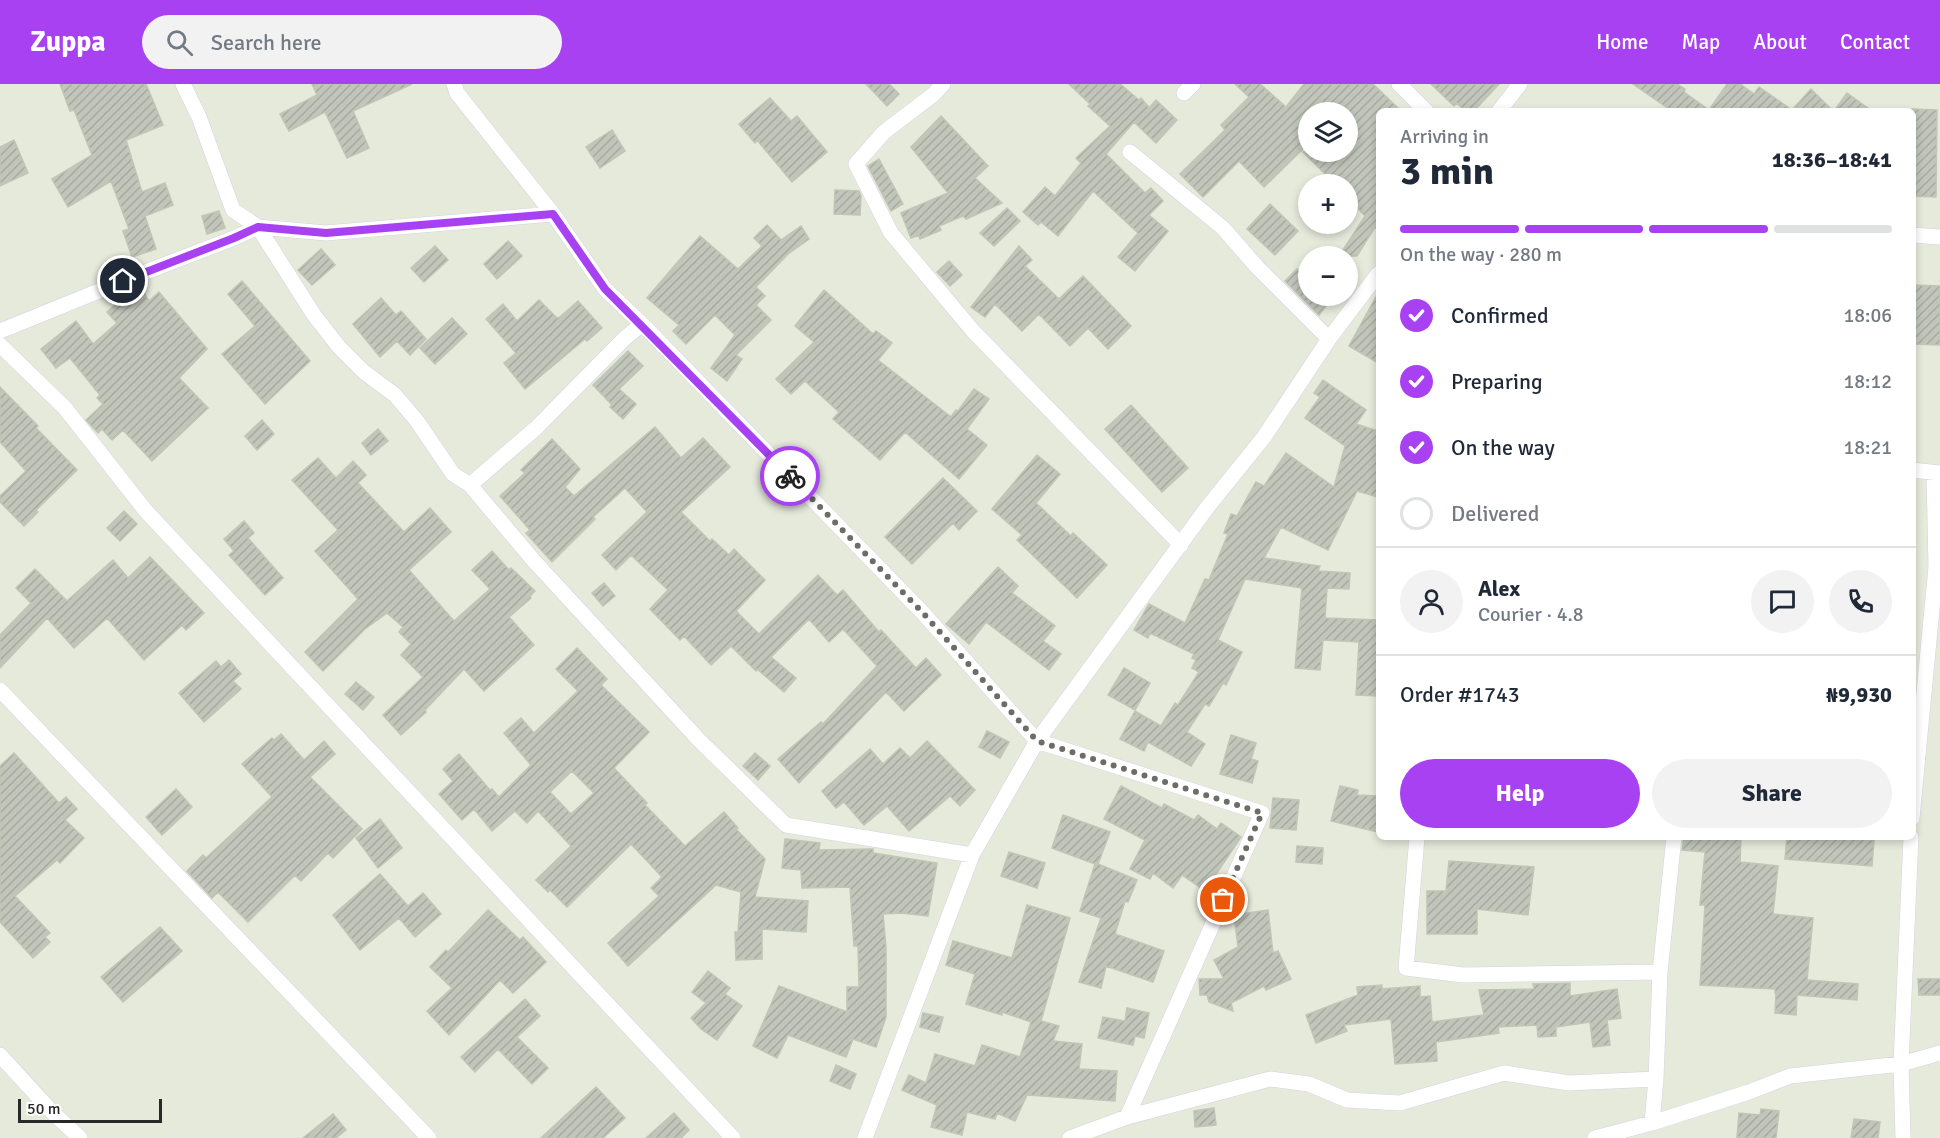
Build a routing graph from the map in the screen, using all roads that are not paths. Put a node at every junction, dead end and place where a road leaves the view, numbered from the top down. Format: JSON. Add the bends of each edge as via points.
{"nodes":[{"id":1,"x":183,"y":84,"type":"edge"},
{"id":2,"x":454,"y":84,"type":"edge"},
{"id":3,"x":943,"y":84,"type":"edge"},
{"id":4,"x":1399,"y":84,"type":"edge"},
{"id":5,"x":1520,"y":84,"type":"edge"},
{"id":6,"x":1423,"y":108,"type":"edge"},
{"id":7,"x":1501,"y":108,"type":"edge"},
{"id":8,"x":1130,"y":152,"type":"dead end"},
{"id":9,"x":553,"y":214,"type":"junction"},
{"id":10,"x":258,"y":227,"type":"junction"},
{"id":11,"x":1916,"y":235,"type":"edge"},
{"id":12,"x":1940,"y":237,"type":"edge"},
{"id":13,"x":1376,"y":277,"type":"edge"},
{"id":14,"x":642,"y":324,"type":"junction"},
{"id":15,"x":0,"y":331,"type":"edge"},
{"id":16,"x":1329,"y":339,"type":"junction"},
{"id":17,"x":0,"y":345,"type":"edge"},
{"id":18,"x":1916,"y":470,"type":"edge"},
{"id":19,"x":1937,"y":473,"type":"edge"},
{"id":20,"x":470,"y":485,"type":"junction"},
{"id":21,"x":1181,"y":545,"type":"junction"},
{"id":22,"x":0,"y":690,"type":"edge"},
{"id":23,"x":1037,"y":741,"type":"junction"},
{"id":24,"x":1916,"y":776,"type":"edge"},
{"id":25,"x":1417,"y":840,"type":"edge"},
{"id":26,"x":1674,"y":840,"type":"edge"},
{"id":27,"x":1911,"y":840,"type":"edge"},
{"id":28,"x":972,"y":855,"type":"junction"},
{"id":29,"x":1660,"y":972,"type":"junction"},
{"id":30,"x":1940,"y":1053,"type":"edge"},
{"id":31,"x":0,"y":1055,"type":"edge"},
{"id":32,"x":1900,"y":1064,"type":"junction"},
{"id":33,"x":1656,"y":1079,"type":"junction"},
{"id":34,"x":1127,"y":1117,"type":"junction"},
{"id":35,"x":1652,"y":1123,"type":"junction"},
{"id":36,"x":80,"y":1138,"type":"edge"},
{"id":37,"x":429,"y":1138,"type":"edge"},
{"id":38,"x":733,"y":1138,"type":"edge"},
{"id":39,"x":865,"y":1138,"type":"edge"},
{"id":40,"x":1070,"y":1138,"type":"edge"},
{"id":41,"x":1595,"y":1138,"type":"edge"},
{"id":42,"x":1903,"y":1138,"type":"edge"}],
"edges":[{"from":1,"to":10,"type":"street","via":[[233,210]]},
{"from":2,"to":9,"type":"street","via":[[457,93]]},
{"from":3,"to":21,"type":"street","via":[[884,132],[856,164],[891,233],[973,331]]},
{"from":4,"to":6,"type":"street"},
{"from":5,"to":7,"type":"street"},
{"from":8,"to":16,"type":"street","via":[[1223,228]]},
{"from":9,"to":10,"type":"street","via":[[326,233]]},
{"from":9,"to":14,"type":"street","via":[[605,289]]},
{"from":10,"to":15,"type":"street"},
{"from":10,"to":20,"type":"street","via":[[339,347],[395,395],[453,474]]},
{"from":11,"to":12,"type":"street"},
{"from":13,"to":16,"type":"street"},
{"from":14,"to":20,"type":"street","via":[[536,428]]},
{"from":14,"to":23,"type":"street","via":[[923,613]]},
{"from":16,"to":21,"type":"street","via":[[1264,437]]},
{"from":17,"to":38,"type":"street","via":[[65,408],[145,510]]},
{"from":18,"to":19,"type":"street"},
{"from":19,"to":24,"type":"street","via":[[1936,567]]},
{"from":20,"to":28,"type":"street","via":[[699,741],[786,825]]},
{"from":21,"to":23,"type":"street"},
{"from":22,"to":37,"type":"street"},
{"from":23,"to":28,"type":"street"},
{"from":23,"to":34,"type":"street","via":[[1262,813]]},
{"from":25,"to":29,"type":"street","via":[[1406,968],[1463,975]]},
{"from":26,"to":29,"type":"street"},
{"from":27,"to":32,"type":"street"},
{"from":28,"to":39,"type":"street"},
{"from":29,"to":33,"type":"street"},
{"from":30,"to":32,"type":"street"},
{"from":31,"to":36,"type":"street"},
{"from":32,"to":35,"type":"street","via":[[1790,1076]]},
{"from":32,"to":42,"type":"street"},
{"from":33,"to":34,"type":"street","via":[[1569,1083],[1504,1073],[1400,1103],[1347,1100],[1309,1084],[1270,1079]]},
{"from":33,"to":35,"type":"street"},
{"from":34,"to":40,"type":"street"},
{"from":35,"to":41,"type":"street"}]}
